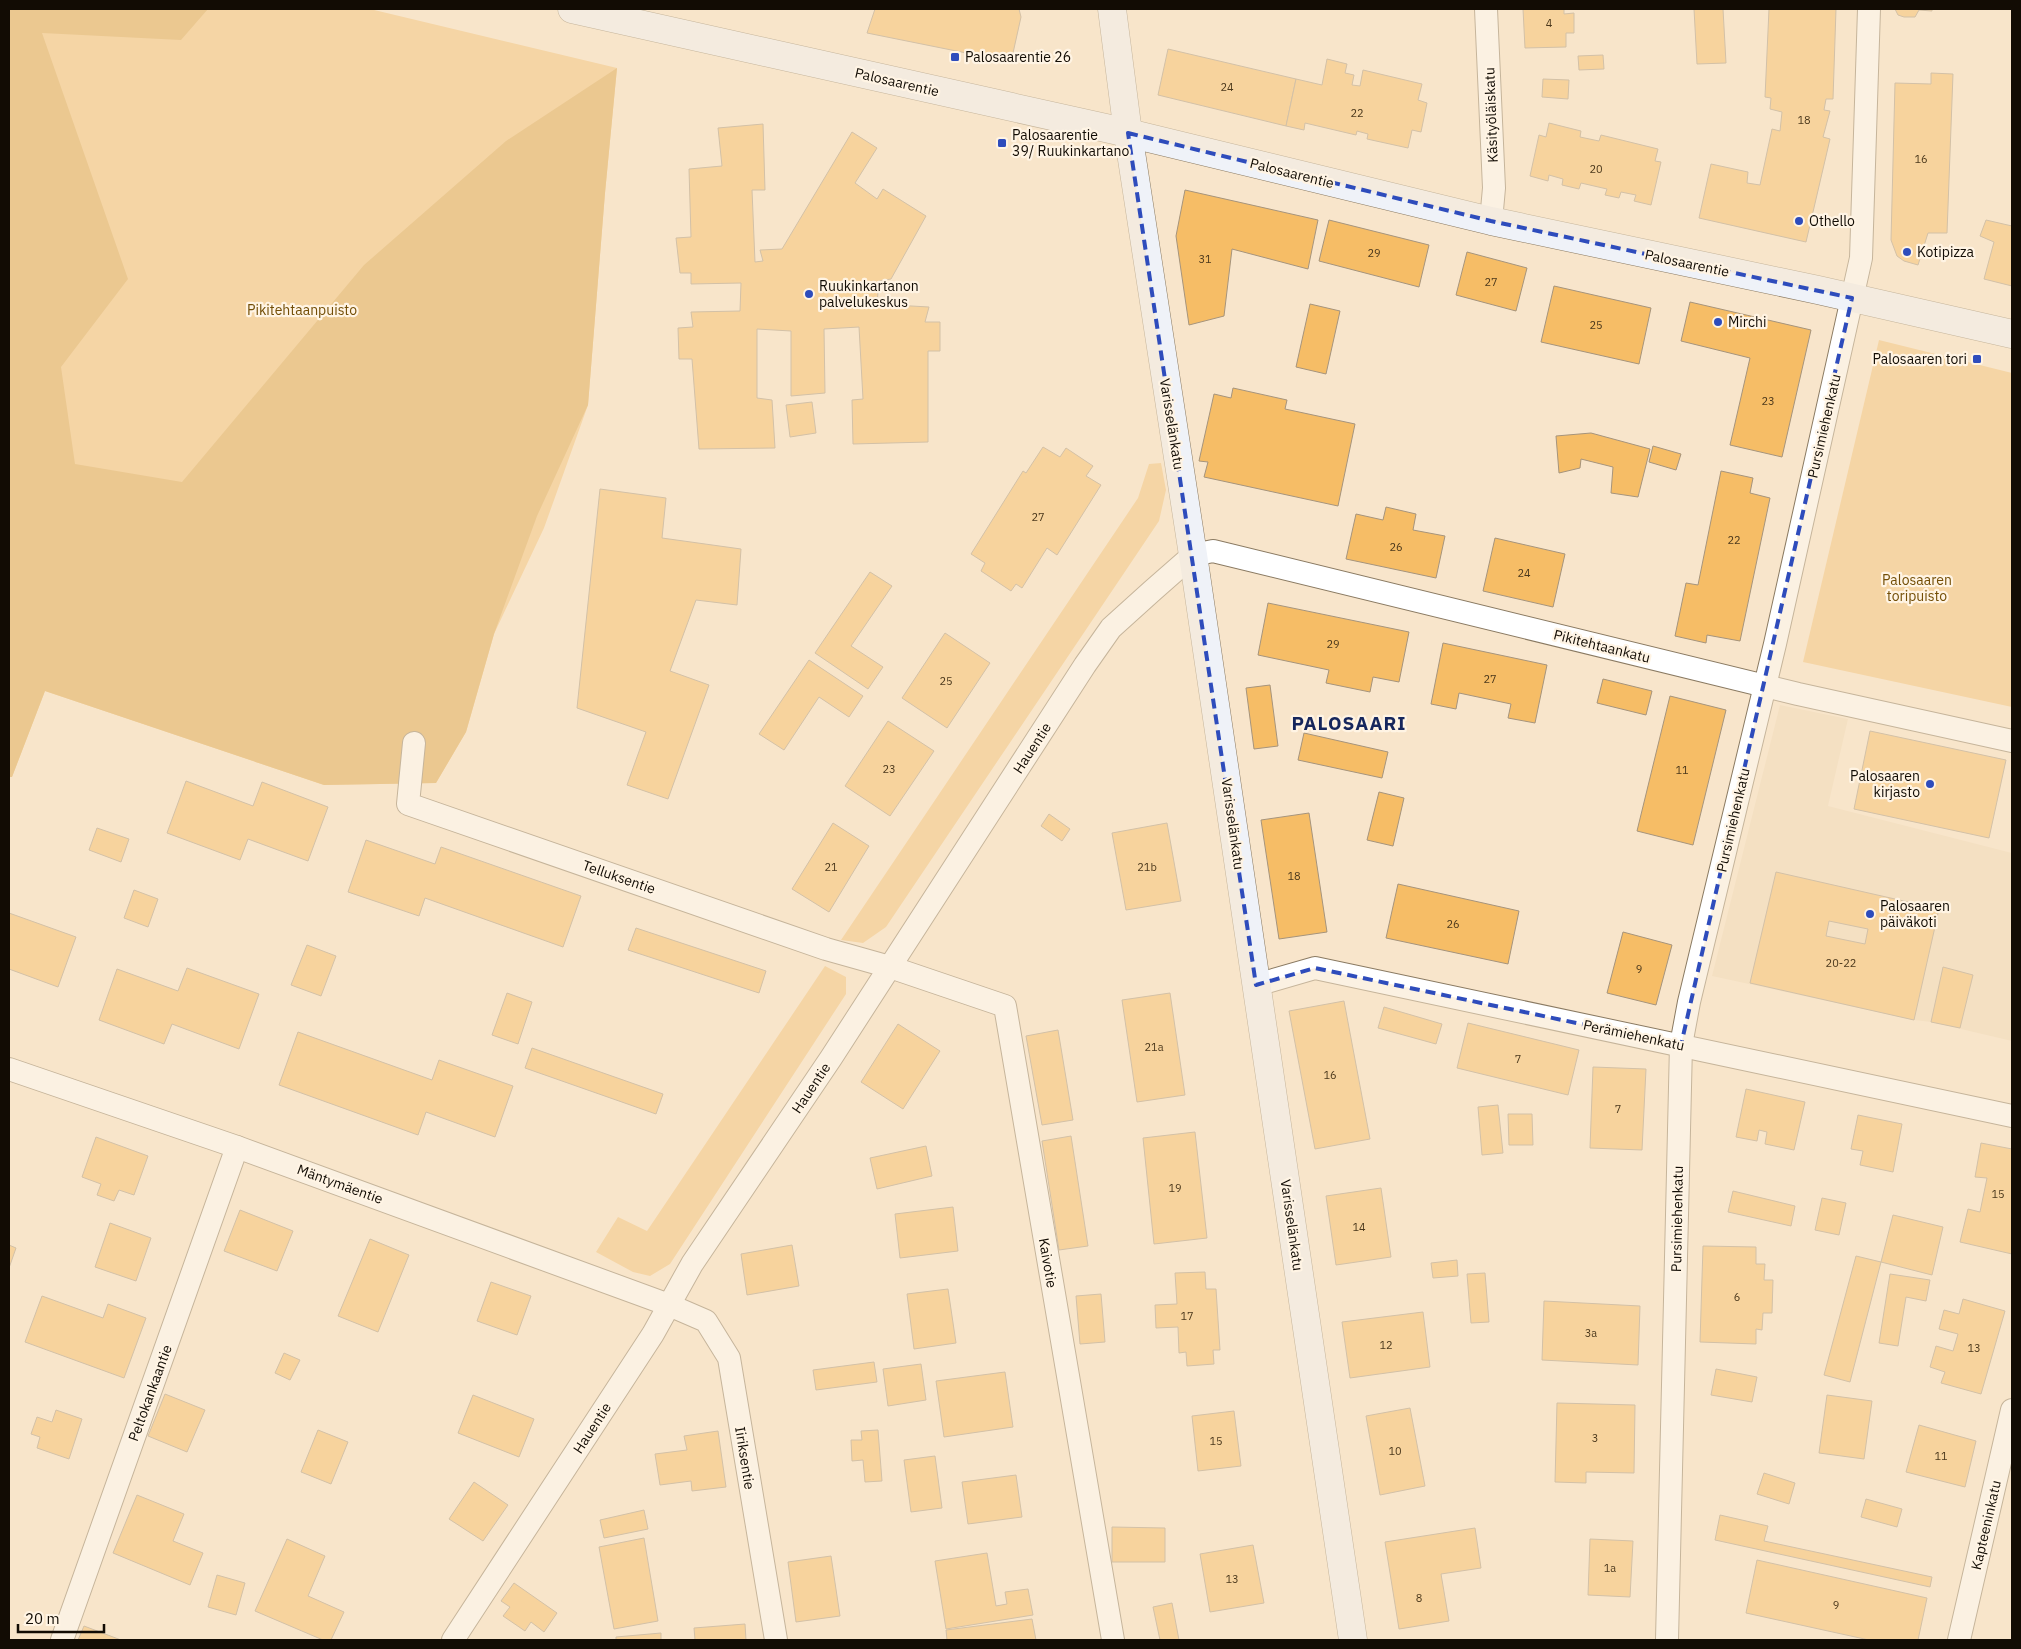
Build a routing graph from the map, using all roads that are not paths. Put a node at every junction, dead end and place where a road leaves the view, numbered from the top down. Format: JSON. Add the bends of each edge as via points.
{"nodes":[{"id":1,"x":572,"y":9,"type":"edge"},
{"id":2,"x":1112,"y":9,"type":"edge"},
{"id":3,"x":1486,"y":9,"type":"edge"},
{"id":4,"x":1869,"y":9,"type":"edge"},
{"id":5,"x":1128,"y":133,"type":"junction"},
{"id":6,"x":1491,"y":221,"type":"junction"},
{"id":7,"x":1852,"y":298,"type":"junction"},
{"id":8,"x":2012,"y":334,"type":"edge"},
{"id":9,"x":1193,"y":555,"type":"junction"},
{"id":10,"x":1765,"y":686,"type":"junction"},
{"id":11,"x":2012,"y":741,"type":"edge"},
{"id":12,"x":414,"y":743,"type":"dead end"},
{"id":13,"x":890,"y":968,"type":"junction"},
{"id":14,"x":1256,"y":985,"type":"junction"},
{"id":15,"x":1681,"y":1045,"type":"junction"},
{"id":16,"x":9,"y":1069,"type":"edge"},
{"id":17,"x":2012,"y":1116,"type":"edge"},
{"id":18,"x":237,"y":1147,"type":"junction"},
{"id":19,"x":669,"y":1305,"type":"junction"},
{"id":20,"x":2012,"y":1410,"type":"edge"},
{"id":21,"x":62,"y":1640,"type":"edge"},
{"id":22,"x":453,"y":1640,"type":"edge"},
{"id":23,"x":776,"y":1640,"type":"edge"},
{"id":24,"x":1113,"y":1640,"type":"edge"},
{"id":25,"x":1353,"y":1640,"type":"edge"},
{"id":26,"x":1667,"y":1640,"type":"edge"},
{"id":27,"x":1959,"y":1640,"type":"edge"}],
"edges":[{"from":1,"to":5,"type":"street","name":"Palosaarentie"},
{"from":2,"to":5,"type":"street","name":"Varisselänkatu"},
{"from":3,"to":6,"type":"street","name":"Käsityöläiskatu","via":[[1494,188]]},
{"from":4,"to":7,"type":"street","name":"Pursimiehenkatu","via":[[1861,258]]},
{"from":5,"to":6,"type":"street","name":"Palosaarentie"},
{"from":5,"to":9,"type":"street","name":"Varisselänkatu"},
{"from":6,"to":7,"type":"street","name":"Palosaarentie"},
{"from":7,"to":8,"type":"street","name":"Palosaarentie"},
{"from":7,"to":10,"type":"street","name":"Pursimiehenkatu"},
{"from":9,"to":10,"type":"street","name":"Pikitehtaankatu","via":[[1213,551]]},
{"from":9,"to":13,"type":"street","name":"Hauentie","via":[[1111,628]]},
{"from":9,"to":14,"type":"street","name":"Varisselänkatu"},
{"from":10,"to":11,"type":"street","name":"Pikitehtaankatu"},
{"from":10,"to":15,"type":"street","name":"Pursimiehenkatu"},
{"from":12,"to":13,"type":"street","name":"Telluksentie","via":[[408,804],[826,949]]},
{"from":13,"to":19,"type":"street","name":"Hauentie","via":[[692,1264]]},
{"from":13,"to":24,"type":"street","name":"Kaivotie","via":[[1005,1006]]},
{"from":14,"to":15,"type":"street","name":"Perämiehenkatu","via":[[1315,968]]},
{"from":14,"to":25,"type":"street","name":"Varisselänkatu"},
{"from":15,"to":17,"type":"street","name":"Perämiehenkatu"},
{"from":15,"to":26,"type":"street","name":"Pursimiehenkatu"},
{"from":16,"to":18,"type":"street","name":"Mäntymäentie"},
{"from":18,"to":19,"type":"street","name":"Mäntymäentie"},
{"from":18,"to":21,"type":"street","name":"Peltokankaantie"},
{"from":19,"to":22,"type":"street","name":"Hauentie"},
{"from":19,"to":23,"type":"street","name":"Iiriksentie","via":[[706,1321],[729,1358]]},
{"from":20,"to":27,"type":"street","name":"Kapteeninkatu"}]}
